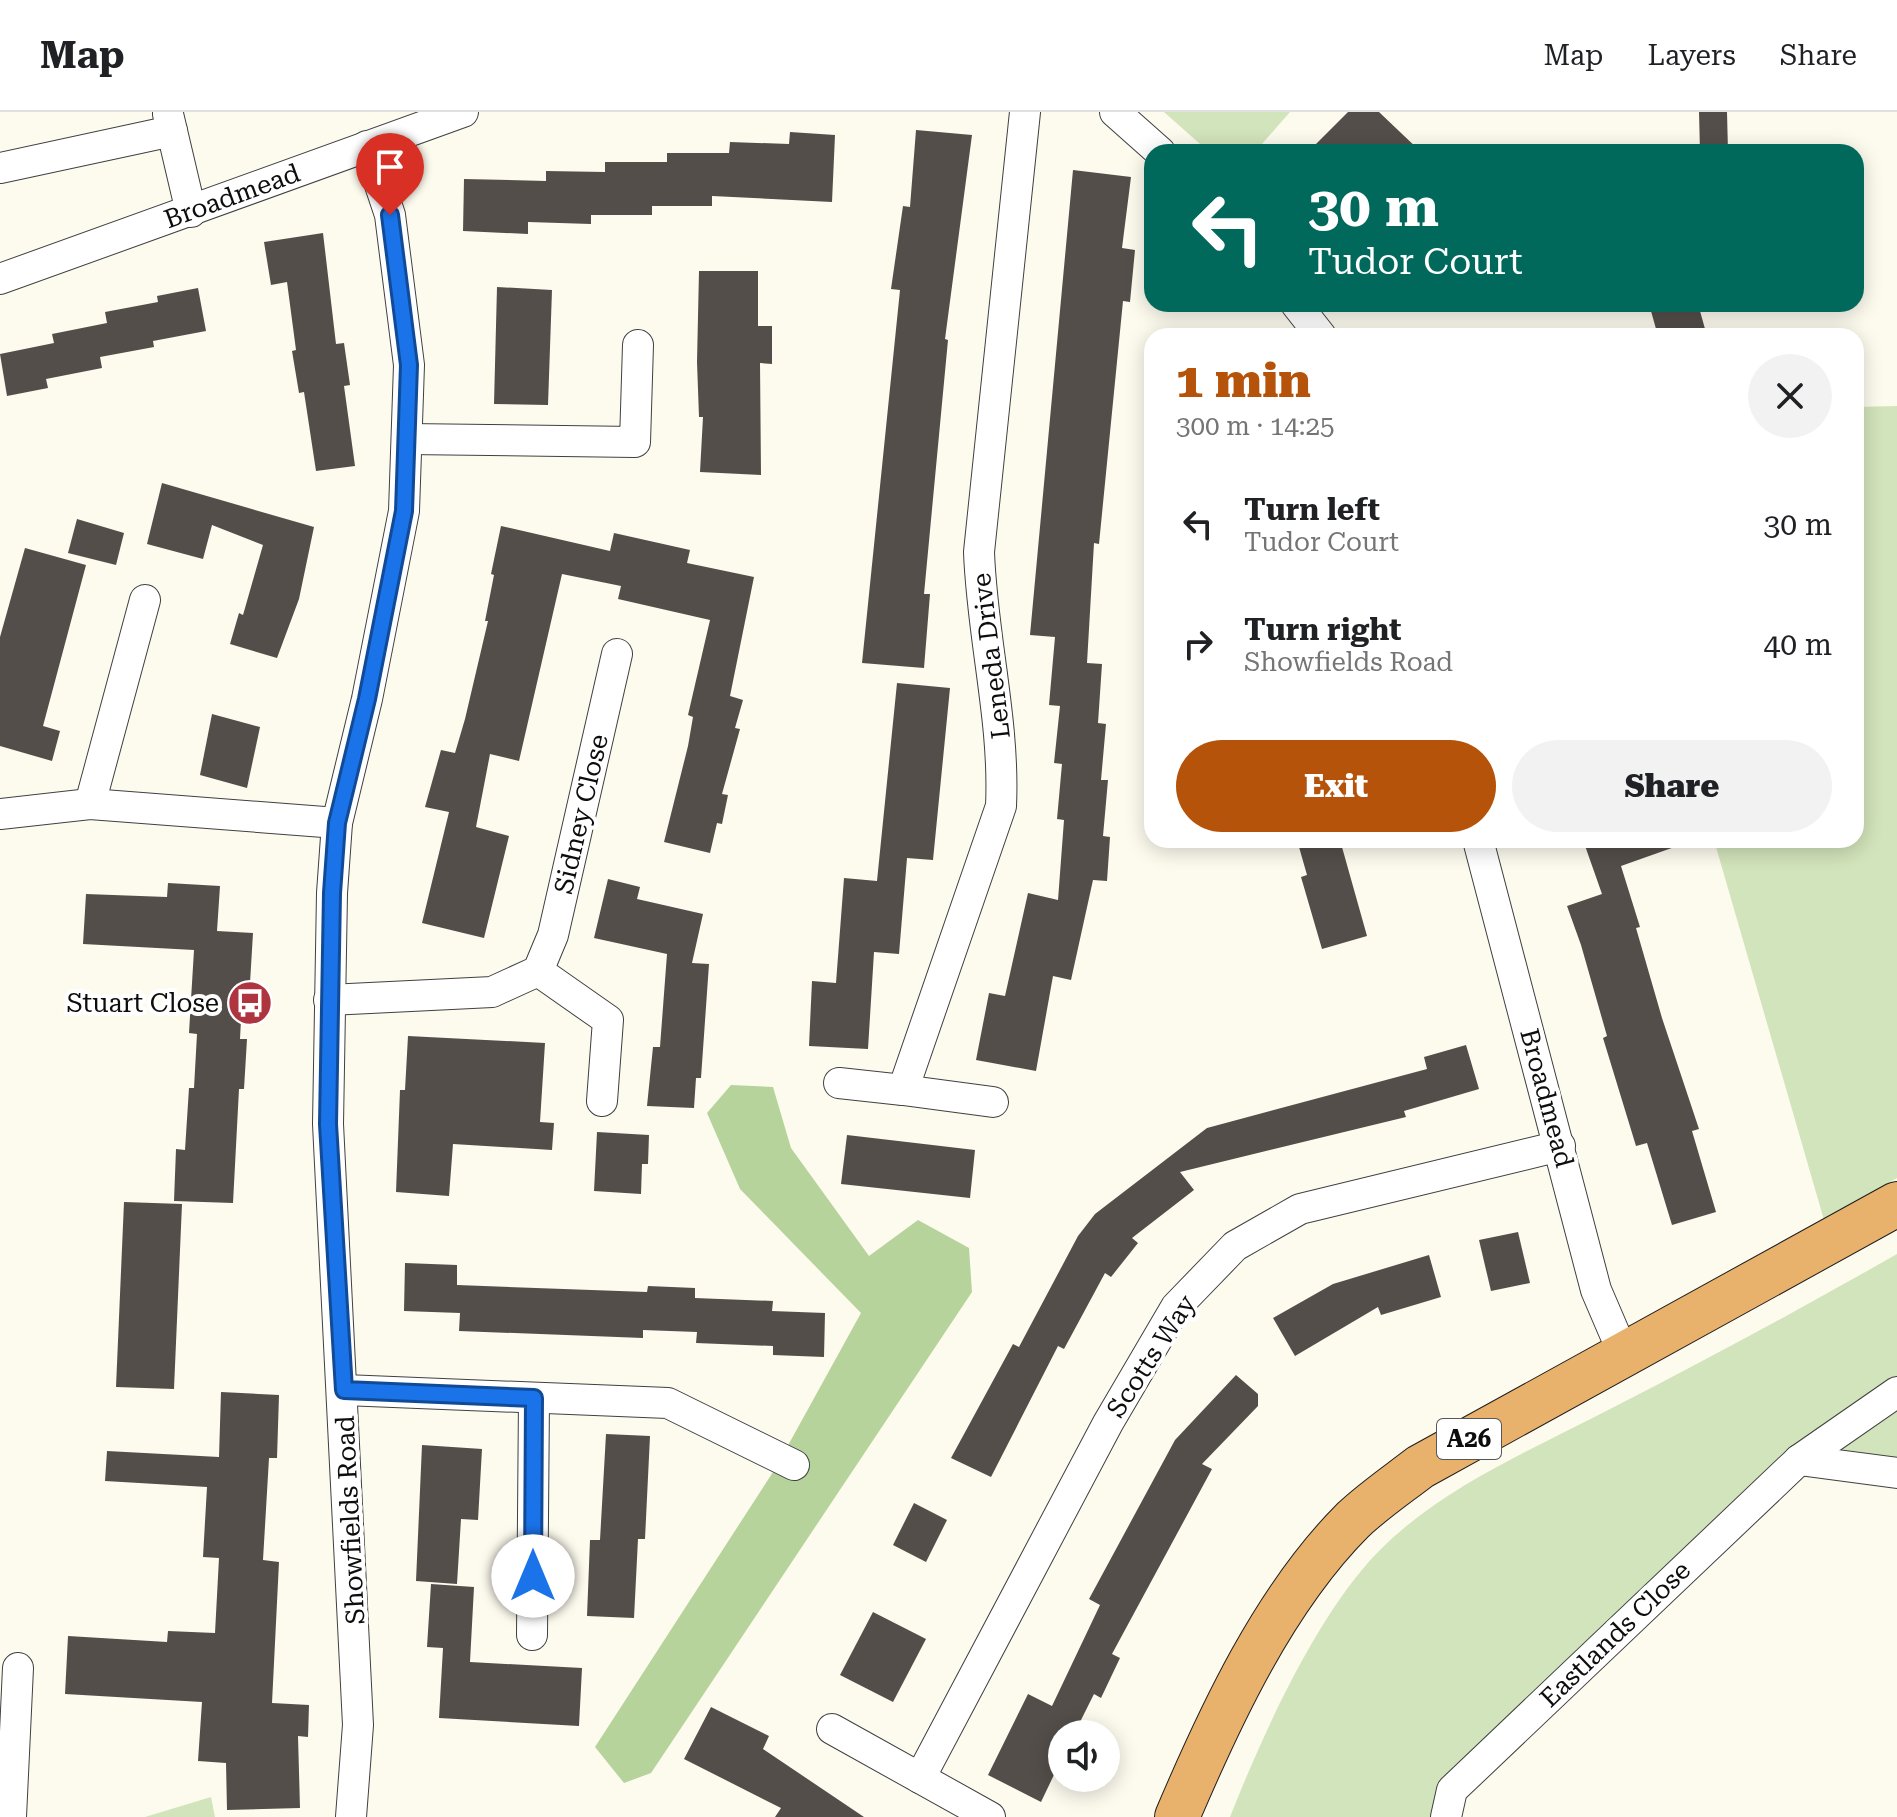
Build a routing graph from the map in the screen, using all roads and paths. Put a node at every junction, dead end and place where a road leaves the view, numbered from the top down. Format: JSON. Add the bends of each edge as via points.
{"nodes":[{"id":1,"x":463,"y":112,"type":"edge"},
{"id":2,"x":1025,"y":112,"type":"edge"},
{"id":3,"x":1115,"y":112,"type":"edge"},
{"id":4,"x":170,"y":121,"type":"edge"},
{"id":5,"x":1151,"y":144,"type":"edge"},
{"id":6,"x":367,"y":146,"type":"junction"},
{"id":7,"x":0,"y":168,"type":"edge"},
{"id":8,"x":191,"y":212,"type":"junction"},
{"id":9,"x":0,"y":279,"type":"edge"},
{"id":10,"x":1302,"y":312,"type":"edge"},
{"id":11,"x":1315,"y":328,"type":"edge"},
{"id":12,"x":638,"y":345,"type":"dead end"},
{"id":13,"x":407,"y":439,"type":"junction"},
{"id":14,"x":145,"y":600,"type":"dead end"},
{"id":15,"x":617,"y":654,"type":"dead end"},
{"id":16,"x":90,"y":804,"type":"junction"},
{"id":17,"x":0,"y":814,"type":"edge"},
{"id":18,"x":337,"y":823,"type":"junction"},
{"id":19,"x":1480,"y":848,"type":"edge"},
{"id":20,"x":538,"y":971,"type":"junction"},
{"id":21,"x":329,"y":1000,"type":"junction"},
{"id":22,"x":839,"y":1083,"type":"dead end"},
{"id":23,"x":903,"y":1090,"type":"junction"},
{"id":24,"x":602,"y":1101,"type":"dead end"},
{"id":25,"x":993,"y":1102,"type":"dead end"},
{"id":26,"x":1560,"y":1146,"type":"junction"},
{"id":27,"x":1897,"y":1204,"type":"edge"},
{"id":28,"x":1623,"y":1353,"type":"junction"},
{"id":29,"x":344,"y":1390,"type":"junction"},
{"id":30,"x":1897,"y":1392,"type":"edge"},
{"id":31,"x":534,"y":1398,"type":"junction"},
{"id":32,"x":1799,"y":1460,"type":"junction"},
{"id":33,"x":794,"y":1465,"type":"dead end"},
{"id":34,"x":1897,"y":1473,"type":"edge"},
{"id":35,"x":532,"y":1635,"type":"dead end"},
{"id":36,"x":18,"y":1668,"type":"dead end"},
{"id":37,"x":832,"y":1729,"type":"dead end"},
{"id":38,"x":920,"y":1778,"type":"junction"},
{"id":39,"x":11,"y":1817,"type":"edge"},
{"id":40,"x":351,"y":1817,"type":"edge"},
{"id":41,"x":990,"y":1817,"type":"edge"},
{"id":42,"x":1177,"y":1817,"type":"edge"},
{"id":43,"x":1446,"y":1817,"type":"edge"}],
"edges":[{"from":1,"to":6,"type":"street","name":"Broadmead"},
{"from":2,"to":23,"type":"street","name":"Leneda Drive","via":[[979,552],[981,606],[1003,757],[1001,806]]},
{"from":3,"to":5,"type":"street"},
{"from":4,"to":7,"type":"street"},
{"from":4,"to":8,"type":"street"},
{"from":6,"to":8,"type":"street","name":"Broadmead"},
{"from":6,"to":13,"type":"street","name":"Showfields Road","via":[[390,215],[409,365]]},
{"from":8,"to":9,"type":"street","name":"Broadmead"},
{"from":10,"to":11,"type":"street"},
{"from":12,"to":13,"type":"street","via":[[635,442]]},
{"from":13,"to":18,"type":"street","name":"Showfields Road","via":[[404,511]]},
{"from":14,"to":16,"type":"street"},
{"from":15,"to":20,"type":"street","name":"Sidney Close","via":[[553,935]]},
{"from":16,"to":17,"type":"street"},
{"from":16,"to":18,"type":"street"},
{"from":18,"to":21,"type":"street","name":"Showfields Road"},
{"from":19,"to":26,"type":"street","name":"Broadmead"},
{"from":20,"to":21,"type":"street","via":[[492,992]]},
{"from":20,"to":24,"type":"street","via":[[608,1020]]},
{"from":21,"to":29,"type":"street","name":"Showfields Road","via":[[328,1124]]},
{"from":22,"to":23,"type":"street"},
{"from":23,"to":25,"type":"street"},
{"from":26,"to":28,"type":"street","name":"Broadmead","via":[[1596,1290]]},
{"from":26,"to":38,"type":"street","name":"Scotts Way","via":[[1300,1209],[1235,1246],[1176,1307],[1108,1423]]},
{"from":27,"to":28,"type":"highway","number":"A26"},
{"from":28,"to":42,"type":"highway","number":"A26","via":[[1420,1467],[1354,1520],[1298,1587],[1215,1728]]},
{"from":29,"to":31,"type":"street"},
{"from":29,"to":40,"type":"street","name":"Showfields Road","via":[[358,1725]]},
{"from":30,"to":32,"type":"street","name":"Eastlands Close"},
{"from":31,"to":33,"type":"street","via":[[668,1403]]},
{"from":31,"to":35,"type":"street"},
{"from":32,"to":34,"type":"street"},
{"from":32,"to":43,"type":"street","name":"Eastlands Close","via":[[1452,1790]]},
{"from":36,"to":39,"type":"street"},
{"from":37,"to":38,"type":"street"},
{"from":38,"to":41,"type":"street"}]}
